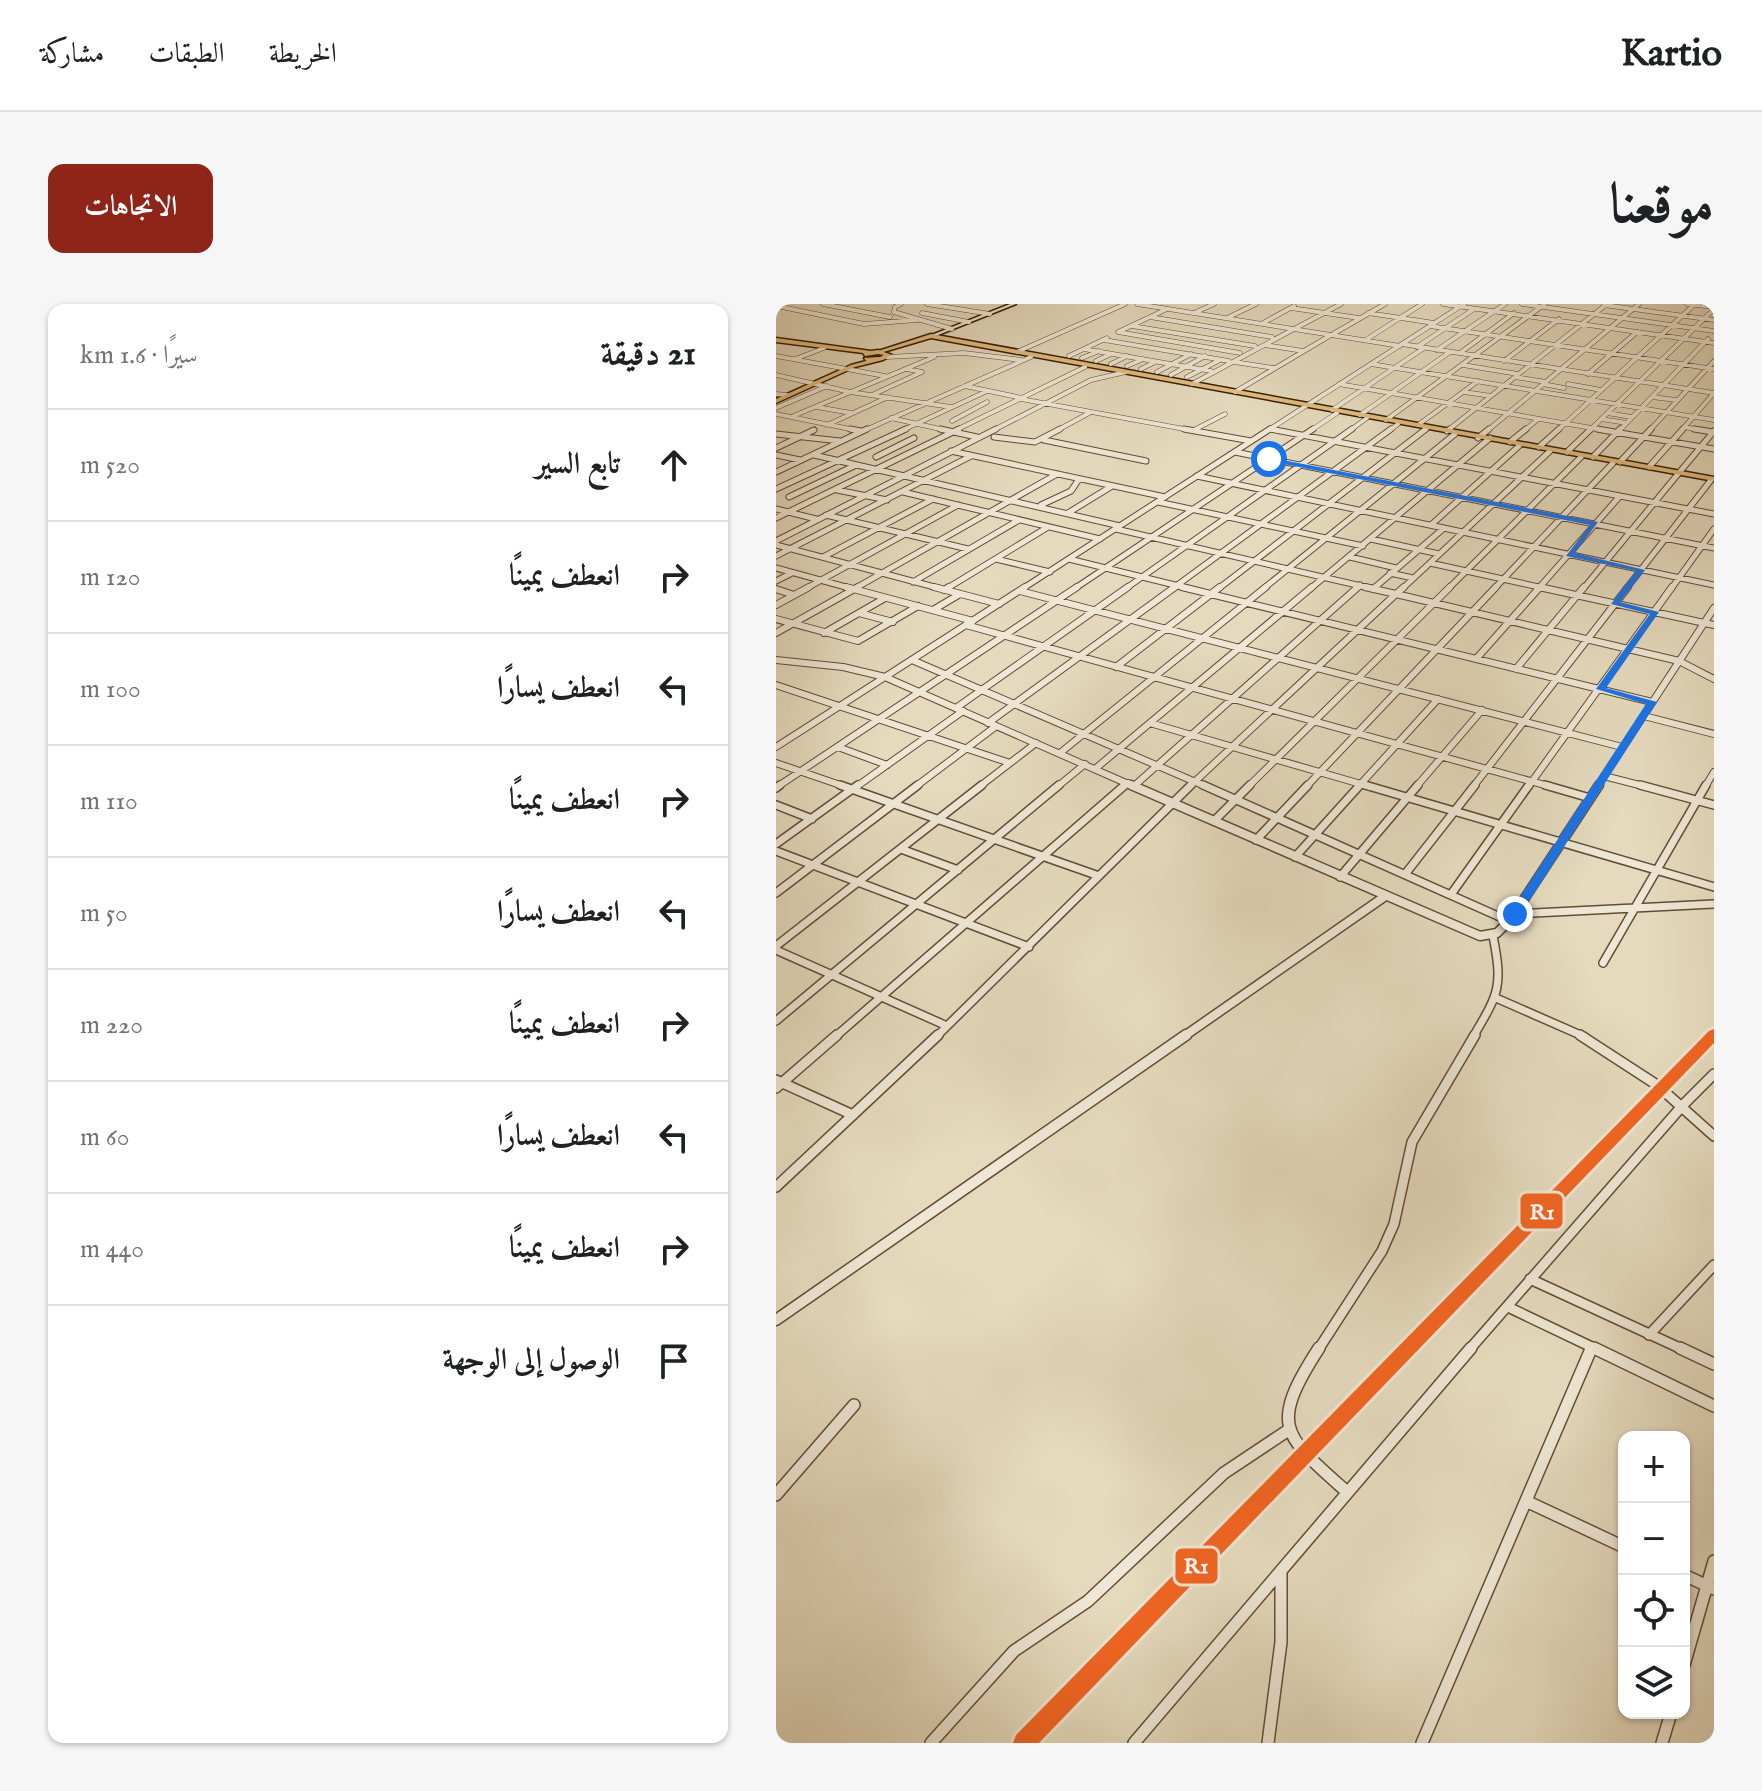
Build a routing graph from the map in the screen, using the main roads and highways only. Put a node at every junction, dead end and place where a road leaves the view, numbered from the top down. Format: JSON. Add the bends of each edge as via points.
{"nodes":[{"id":1,"x":1012,"y":304,"type":"edge"},
{"id":2,"x":935,"y":338,"type":"junction"},
{"id":3,"x":776,"y":340,"type":"edge"},
{"id":4,"x":845,"y":351,"type":"junction"},
{"id":5,"x":874,"y":352,"type":"junction"},
{"id":6,"x":888,"y":356,"type":"junction"},
{"id":7,"x":862,"y":357,"type":"junction"},
{"id":8,"x":874,"y":360,"type":"junction"},
{"id":9,"x":850,"y":367,"type":"junction"},
{"id":10,"x":1126,"y":371,"type":"junction"},
{"id":11,"x":776,"y":401,"type":"edge"},
{"id":12,"x":1306,"y":406,"type":"junction"},
{"id":13,"x":1364,"y":417,"type":"junction"},
{"id":14,"x":1484,"y":438,"type":"junction"},
{"id":15,"x":1617,"y":462,"type":"junction"},
{"id":16,"x":1679,"y":474,"type":"junction"},
{"id":17,"x":1713,"y":479,"type":"edge"}],
"edges":[{"from":1,"to":2,"type":"main road"},
{"from":1,"to":2,"type":"main road"},
{"from":2,"to":5,"type":"main road"},
{"from":2,"to":6,"type":"main road"},
{"from":2,"to":10,"type":"main road"},
{"from":2,"to":10,"type":"main road"},
{"from":3,"to":4,"type":"main road"},
{"from":4,"to":5,"type":"main road"},
{"from":4,"to":7,"type":"main road"},
{"from":5,"to":6,"type":"main road"},
{"from":5,"to":7,"type":"main road"},
{"from":6,"to":8,"type":"main road"},
{"from":7,"to":8,"type":"main road"},
{"from":7,"to":9,"type":"main road"},
{"from":8,"to":9,"type":"main road"},
{"from":9,"to":11,"type":"main road"},
{"from":10,"to":12,"type":"main road"},
{"from":10,"to":12,"type":"main road"},
{"from":12,"to":13,"type":"main road"},
{"from":13,"to":14,"type":"main road"},
{"from":13,"to":14,"type":"main road"},
{"from":14,"to":15,"type":"main road"},
{"from":14,"to":15,"type":"main road"},
{"from":15,"to":16,"type":"main road"},
{"from":15,"to":16,"type":"main road"},
{"from":16,"to":17,"type":"main road"}]}
